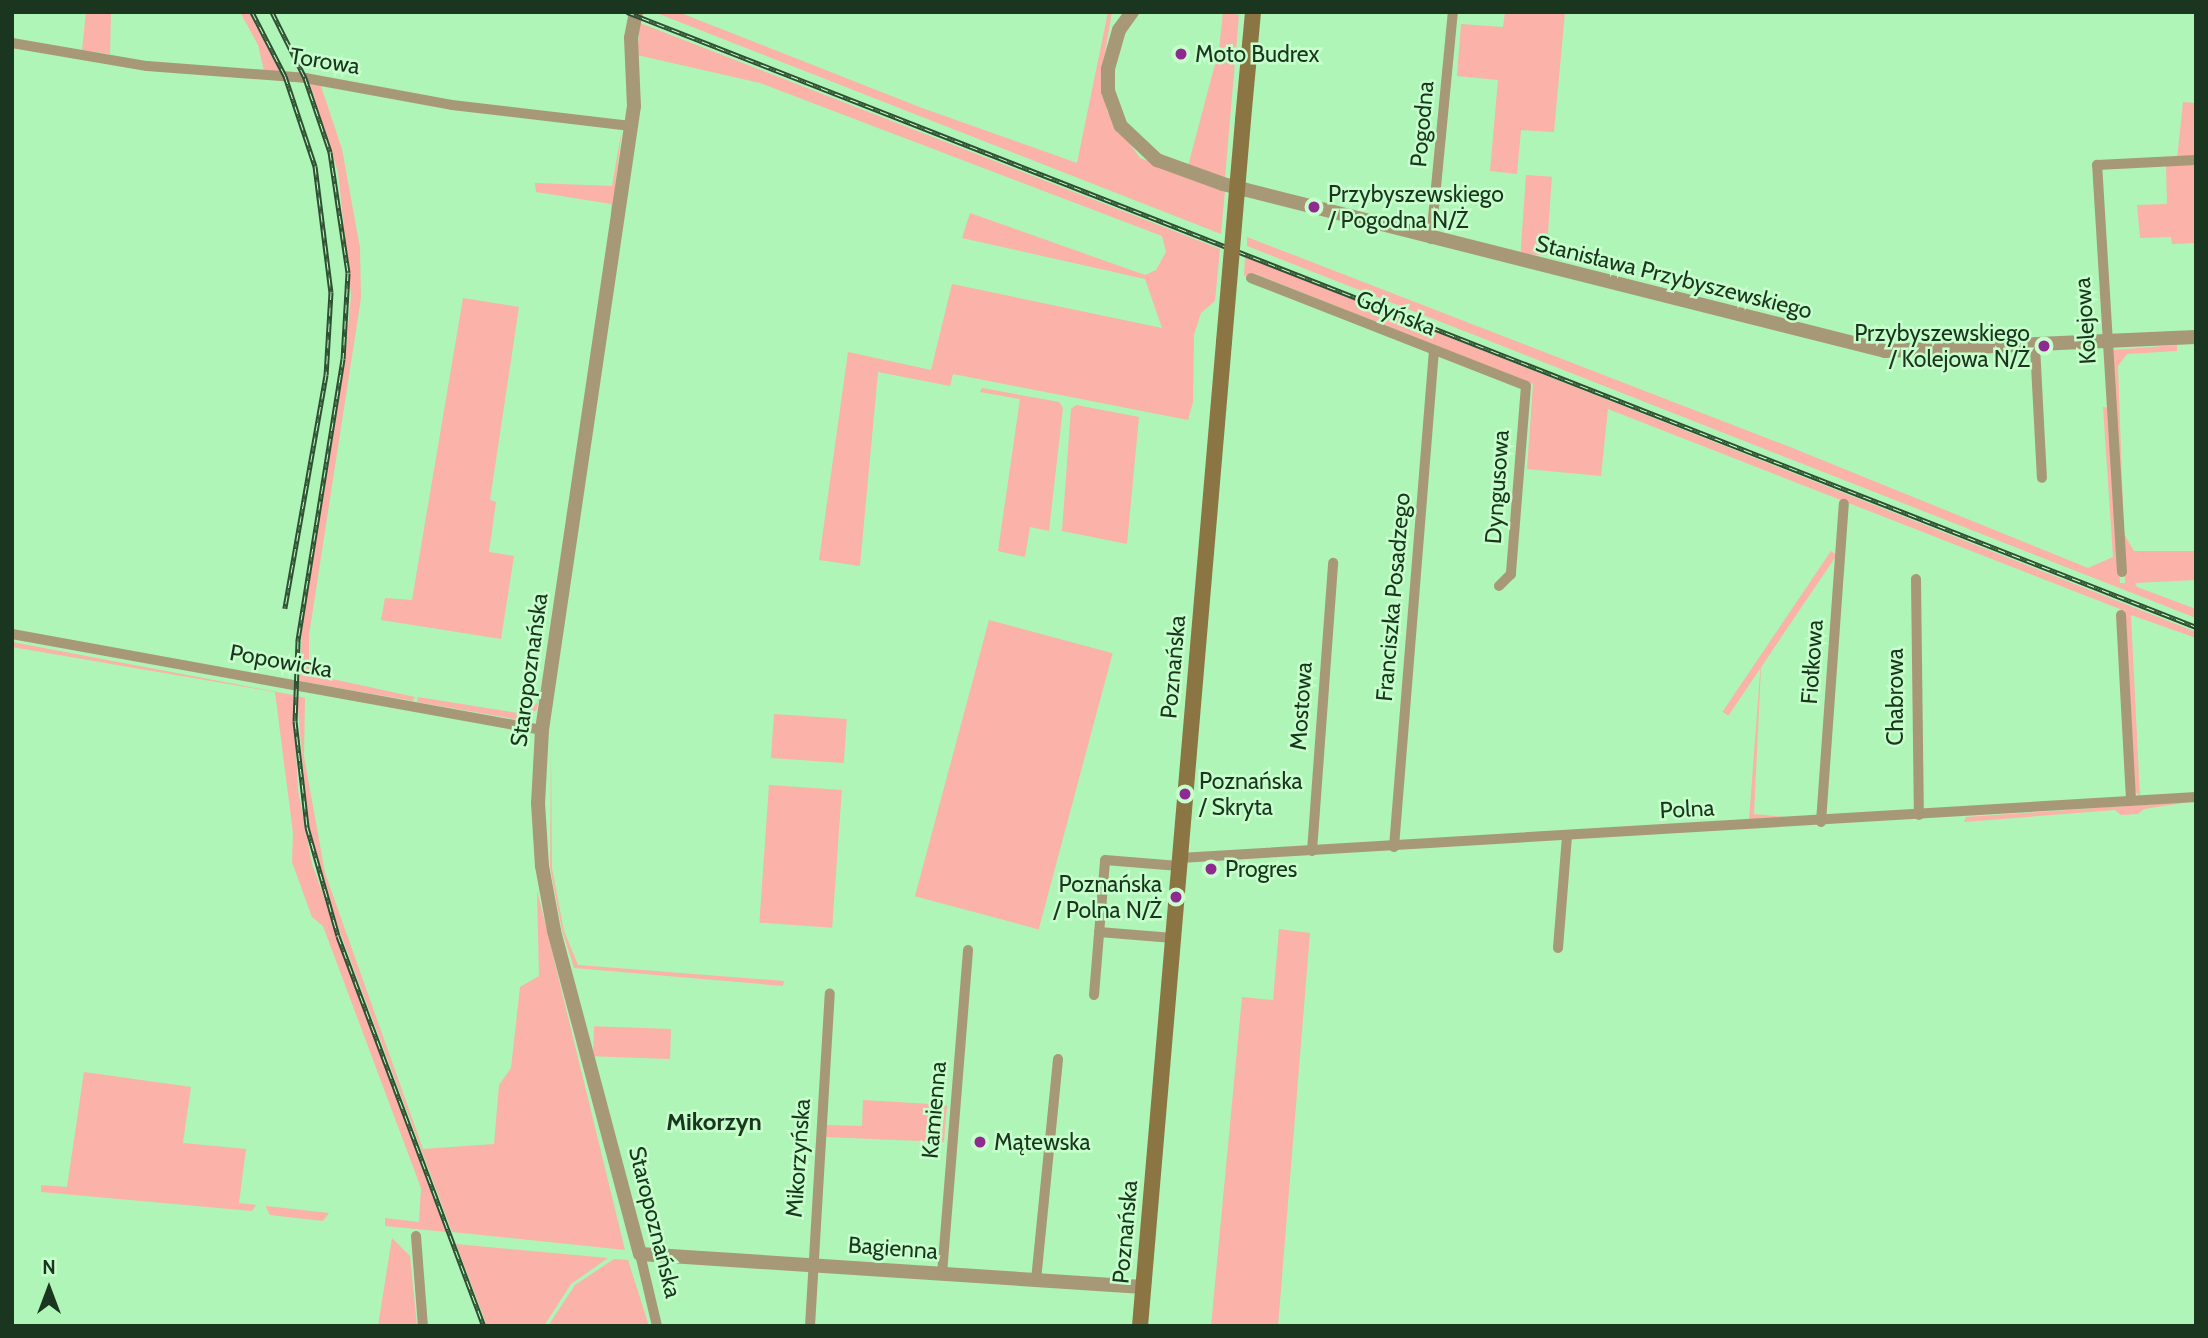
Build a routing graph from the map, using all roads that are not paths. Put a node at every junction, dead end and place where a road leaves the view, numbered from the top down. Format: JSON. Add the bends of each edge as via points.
{"nodes":[{"id":1,"x":636,"y":12,"type":"edge"},
{"id":2,"x":1117,"y":12,"type":"edge"},
{"id":3,"x":1132,"y":12,"type":"edge"},
{"id":4,"x":1253,"y":12,"type":"edge"},
{"id":5,"x":1453,"y":12,"type":"edge"},
{"id":6,"x":12,"y":43,"type":"edge"},
{"id":7,"x":1111,"y":49,"type":"junction"},
{"id":8,"x":631,"y":126,"type":"junction"},
{"id":9,"x":2196,"y":160,"type":"edge"},
{"id":10,"x":1431,"y":239,"type":"junction"},
{"id":11,"x":1251,"y":278,"type":"dead end"},
{"id":12,"x":2196,"y":337,"type":"edge"},
{"id":13,"x":2108,"y":343,"type":"junction"},
{"id":14,"x":2035,"y":346,"type":"junction"},
{"id":15,"x":1434,"y":351,"type":"junction"},
{"id":16,"x":1526,"y":386,"type":"joint"},
{"id":17,"x":2042,"y":478,"type":"dead end"},
{"id":18,"x":1844,"y":504,"type":"dead end"},
{"id":19,"x":1333,"y":563,"type":"dead end"},
{"id":20,"x":2122,"y":572,"type":"dead end"},
{"id":21,"x":1916,"y":579,"type":"dead end"},
{"id":22,"x":1499,"y":586,"type":"dead end"},
{"id":23,"x":2121,"y":615,"type":"dead end"},
{"id":24,"x":12,"y":634,"type":"edge"},
{"id":25,"x":542,"y":730,"type":"junction"},
{"id":26,"x":2196,"y":797,"type":"edge"},
{"id":27,"x":2131,"y":801,"type":"junction"},
{"id":28,"x":1919,"y":815,"type":"junction"},
{"id":29,"x":1821,"y":822,"type":"junction"},
{"id":30,"x":1567,"y":837,"type":"junction"},
{"id":31,"x":1394,"y":847,"type":"junction"},
{"id":32,"x":1312,"y":851,"type":"junction"},
{"id":33,"x":1179,"y":862,"type":"junction"},
{"id":34,"x":1099,"y":932,"type":"junction"},
{"id":35,"x":1173,"y":938,"type":"junction"},
{"id":36,"x":1558,"y":948,"type":"dead end"},
{"id":37,"x":968,"y":950,"type":"dead end"},
{"id":38,"x":830,"y":993,"type":"dead end"},
{"id":39,"x":1094,"y":995,"type":"dead end"},
{"id":40,"x":1058,"y":1059,"type":"dead end"},
{"id":41,"x":416,"y":1236,"type":"dead end"},
{"id":42,"x":640,"y":1254,"type":"junction"},
{"id":43,"x":814,"y":1266,"type":"junction"},
{"id":44,"x":942,"y":1274,"type":"junction"},
{"id":45,"x":1036,"y":1280,"type":"junction"},
{"id":46,"x":1143,"y":1287,"type":"junction"},
{"id":47,"x":423,"y":1326,"type":"edge"},
{"id":48,"x":657,"y":1326,"type":"edge"},
{"id":49,"x":810,"y":1326,"type":"edge"},
{"id":50,"x":1140,"y":1326,"type":"edge"}],
"edges":[{"from":1,"to":8,"type":"street","name":"Staropoznańska","via":[[631,38],[636,85]]},
{"from":2,"to":7,"type":"street"},
{"from":3,"to":7,"type":"street","name":"Stanisława Przybyszewskiego"},
{"from":4,"to":33,"type":"main road","name":"Poznańska","bridge":true},
{"from":5,"to":10,"type":"street","name":"Pogodna"},
{"from":6,"to":8,"type":"street","name":"Torowa","via":[[147,66],[305,78],[452,105]]},
{"from":7,"to":10,"type":"street","name":"Stanisława Przybyszewskiego","via":[[1112,108],[1132,141],[1157,160],[1223,184]]},
{"from":8,"to":25,"type":"street","name":"Staropoznańska"},
{"from":9,"to":13,"type":"street","name":"Kolejowa","via":[[2097,165]]},
{"from":10,"to":14,"type":"street","name":"Stanisława Przybyszewskiego","via":[[1859,347],[1911,353]]},
{"from":11,"to":15,"type":"street","name":"Gdyńska"},
{"from":12,"to":13,"type":"street","name":"Stanisława Przybyszewskiego"},
{"from":13,"to":14,"type":"street","name":"Stanisława Przybyszewskiego"},
{"from":13,"to":20,"type":"street","name":"Kolejowa"},
{"from":14,"to":17,"type":"street"},
{"from":15,"to":16,"type":"street","name":"Gdyńska"},
{"from":15,"to":31,"type":"street","name":"Franciszka Posadzego"},
{"from":16,"to":22,"type":"street","name":"Dyngusowa","via":[[1511,574]]},
{"from":18,"to":29,"type":"street","name":"Fiołkowa"},
{"from":19,"to":32,"type":"street","name":"Mostowa"},
{"from":21,"to":28,"type":"street","name":"Chabrowa"},
{"from":23,"to":27,"type":"street"},
{"from":24,"to":25,"type":"street","name":"Popowicka"},
{"from":25,"to":42,"type":"street","name":"Staropoznańska","via":[[538,803],[547,897]]},
{"from":26,"to":27,"type":"street","name":"Polna"},
{"from":27,"to":28,"type":"street","name":"Polna"},
{"from":28,"to":29,"type":"street","name":"Polna"},
{"from":29,"to":30,"type":"street","name":"Polna"},
{"from":30,"to":31,"type":"street","name":"Polna"},
{"from":30,"to":36,"type":"street"},
{"from":31,"to":32,"type":"street","name":"Polna"},
{"from":32,"to":33,"type":"street","name":"Polna"},
{"from":33,"to":34,"type":"street","name":"Polna","via":[[1105,860]]},
{"from":33,"to":35,"type":"main road","name":"Poznańska"},
{"from":34,"to":35,"type":"street"},
{"from":34,"to":39,"type":"street"},
{"from":35,"to":46,"type":"main road","name":"Poznańska"},
{"from":37,"to":44,"type":"street","name":"Kamienna"},
{"from":38,"to":43,"type":"street","name":"Mikorzyńska"},
{"from":40,"to":45,"type":"street"},
{"from":41,"to":47,"type":"street"},
{"from":42,"to":43,"type":"street","name":"Bagienna"},
{"from":42,"to":48,"type":"street","name":"Staropoznańska"},
{"from":43,"to":44,"type":"street","name":"Bagienna"},
{"from":43,"to":49,"type":"street","name":"Mikorzyńska"},
{"from":44,"to":45,"type":"street","name":"Bagienna"},
{"from":45,"to":46,"type":"street","name":"Bagienna"},
{"from":46,"to":50,"type":"main road","name":"Poznańska"}]}
